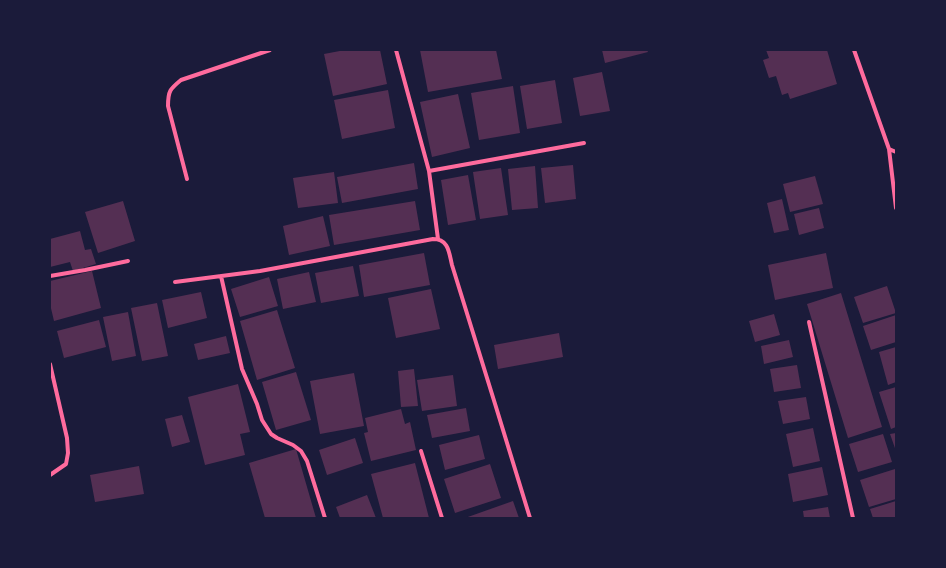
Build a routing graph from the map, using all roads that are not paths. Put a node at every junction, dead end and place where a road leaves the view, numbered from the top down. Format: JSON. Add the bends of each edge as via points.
{"nodes":[{"id":1,"x":270,"y":50,"type":"edge"},
{"id":2,"x":396,"y":50,"type":"edge"},
{"id":3,"x":854,"y":50,"type":"edge"},
{"id":4,"x":584,"y":143,"type":"dead end"},
{"id":5,"x":889,"y":149,"type":"junction"},
{"id":6,"x":896,"y":152,"type":"edge"},
{"id":7,"x":429,"y":172,"type":"junction"},
{"id":8,"x":187,"y":179,"type":"dead end"},
{"id":9,"x":896,"y":208,"type":"edge"},
{"id":10,"x":438,"y":239,"type":"junction"},
{"id":11,"x":128,"y":261,"type":"dead end"},
{"id":12,"x":50,"y":276,"type":"edge"},
{"id":13,"x":221,"y":276,"type":"junction"},
{"id":14,"x":175,"y":282,"type":"dead end"},
{"id":15,"x":809,"y":322,"type":"dead end"},
{"id":16,"x":50,"y":364,"type":"edge"},
{"id":17,"x":421,"y":451,"type":"dead end"},
{"id":18,"x":50,"y":475,"type":"edge"},
{"id":19,"x":325,"y":518,"type":"edge"},
{"id":20,"x":442,"y":518,"type":"edge"},
{"id":21,"x":530,"y":518,"type":"edge"},
{"id":22,"x":853,"y":518,"type":"edge"}],
"edges":[{"from":1,"to":8,"type":"street","via":[[181,80],[172,88],[168,96],[168,106]]},
{"from":2,"to":7,"type":"street"},
{"from":3,"to":5,"type":"street"},
{"from":4,"to":7,"type":"street"},
{"from":5,"to":6,"type":"street"},
{"from":5,"to":9,"type":"street"},
{"from":7,"to":10,"type":"street"},
{"from":10,"to":13,"type":"street"},
{"from":10,"to":21,"type":"street","via":[[442,240],[448,251]]},
{"from":11,"to":12,"type":"street"},
{"from":13,"to":14,"type":"street"},
{"from":13,"to":19,"type":"street","via":[[242,369],[262,420],[271,434],[293,445],[307,461]]},
{"from":15,"to":22,"type":"street"},
{"from":16,"to":18,"type":"street","via":[[68,453],[66,464]]},
{"from":17,"to":20,"type":"street"}]}
